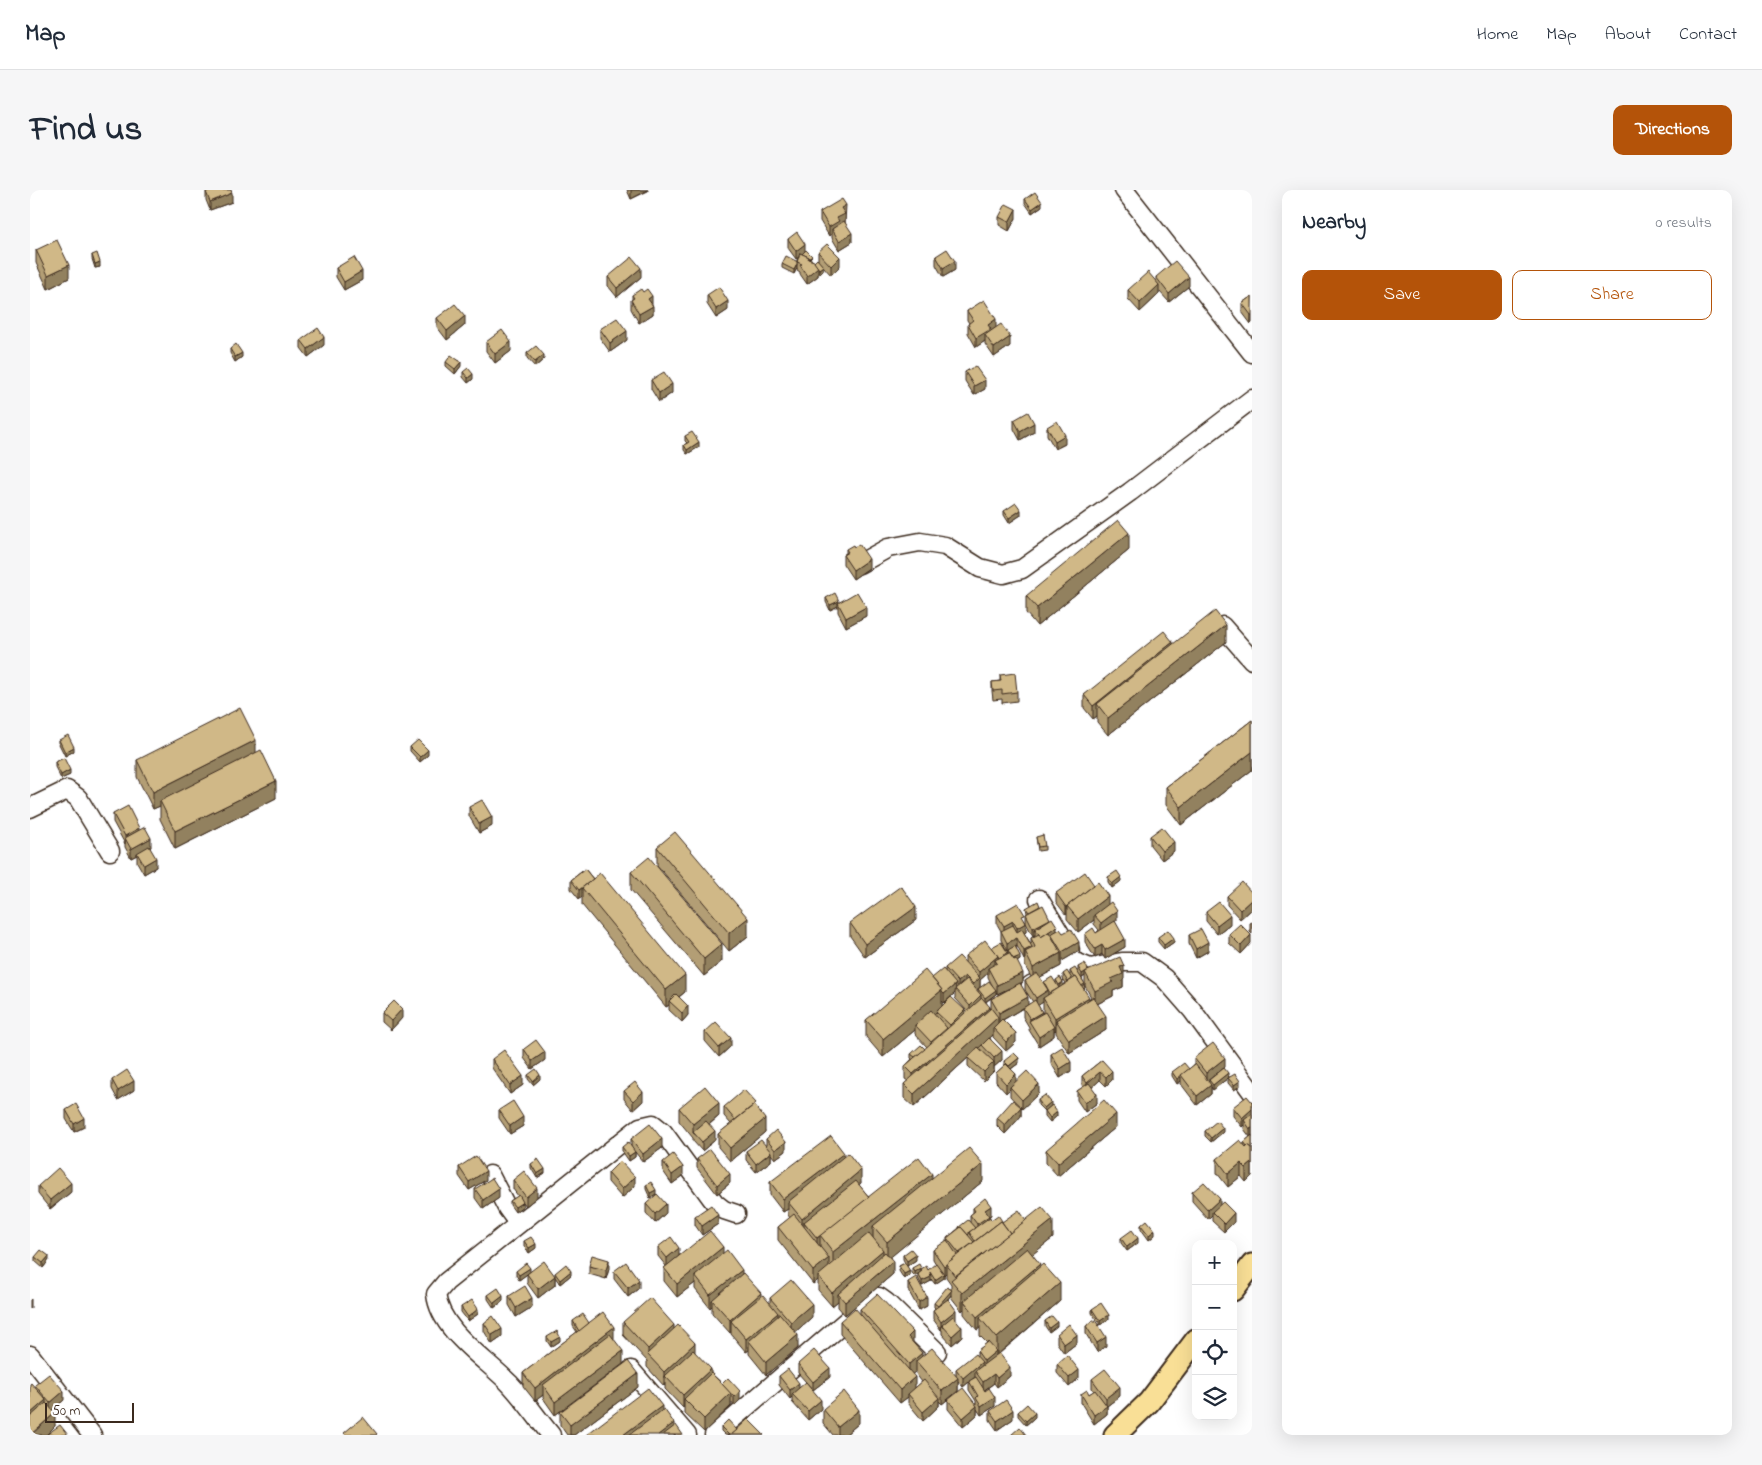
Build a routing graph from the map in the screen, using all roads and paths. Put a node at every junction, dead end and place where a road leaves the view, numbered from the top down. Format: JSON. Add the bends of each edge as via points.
{"nodes":[{"id":1,"x":1124,"y":190,"type":"edge"},
{"id":2,"x":1252,"y":353,"type":"edge"},
{"id":3,"x":1252,"y":399,"type":"edge"},
{"id":4,"x":860,"y":564,"type":"edge"},
{"id":5,"x":1222,"y":626,"type":"edge"},
{"id":6,"x":1252,"y":660,"type":"edge"},
{"id":7,"x":30,"y":808,"type":"edge"},
{"id":8,"x":110,"y":851,"type":"dead end"},
{"id":9,"x":1039,"y":899,"type":"edge"},
{"id":10,"x":1078,"y":963,"type":"junction"},
{"id":11,"x":1031,"y":985,"type":"edge"},
{"id":12,"x":1252,"y":1092,"type":"edge"},
{"id":13,"x":490,"y":1175,"type":"dead end"},
{"id":14,"x":736,"y":1214,"type":"dead end"},
{"id":15,"x":518,"y":1224,"type":"junction"},
{"id":16,"x":1252,"y":1265,"type":"edge"},
{"id":17,"x":1237,"y":1285,"type":"edge"},
{"id":18,"x":1192,"y":1345,"type":"edge"},
{"id":19,"x":937,"y":1352,"type":"edge"},
{"id":20,"x":30,"y":1355,"type":"edge"},
{"id":21,"x":632,"y":1370,"type":"edge"},
{"id":22,"x":92,"y":1435,"type":"edge"},
{"id":23,"x":551,"y":1435,"type":"edge"},
{"id":24,"x":686,"y":1435,"type":"edge"},
{"id":25,"x":714,"y":1435,"type":"edge"},
{"id":26,"x":1115,"y":1435,"type":"edge"}],
"edges":[{"from":1,"to":2,"type":"street"},
{"from":3,"to":4,"type":"street","via":[[1022,569],[1003,574],[980,568],[945,546],[920,542],[888,548]]},
{"from":5,"to":6,"type":"street"},
{"from":7,"to":8,"type":"street","via":[[67,790],[78,798]]},
{"from":9,"to":10,"type":"street"},
{"from":10,"to":11,"type":"street"},
{"from":10,"to":12,"type":"street","via":[[1090,968],[1142,962],[1164,978],[1192,1010]]},
{"from":13,"to":15,"type":"street"},
{"from":14,"to":15,"type":"street","via":[[715,1203],[663,1132],[653,1124],[640,1127]]},
{"from":15,"to":23,"type":"street","via":[[446,1282],[436,1294],[437,1304],[453,1330],[512,1386]]},
{"from":16,"to":17,"type":"main road"},
{"from":18,"to":26,"type":"main road","via":[[1149,1402]]},
{"from":19,"to":25,"type":"street","via":[[886,1302],[874,1297]]},
{"from":20,"to":22,"type":"street"},
{"from":21,"to":24,"type":"street"}]}
